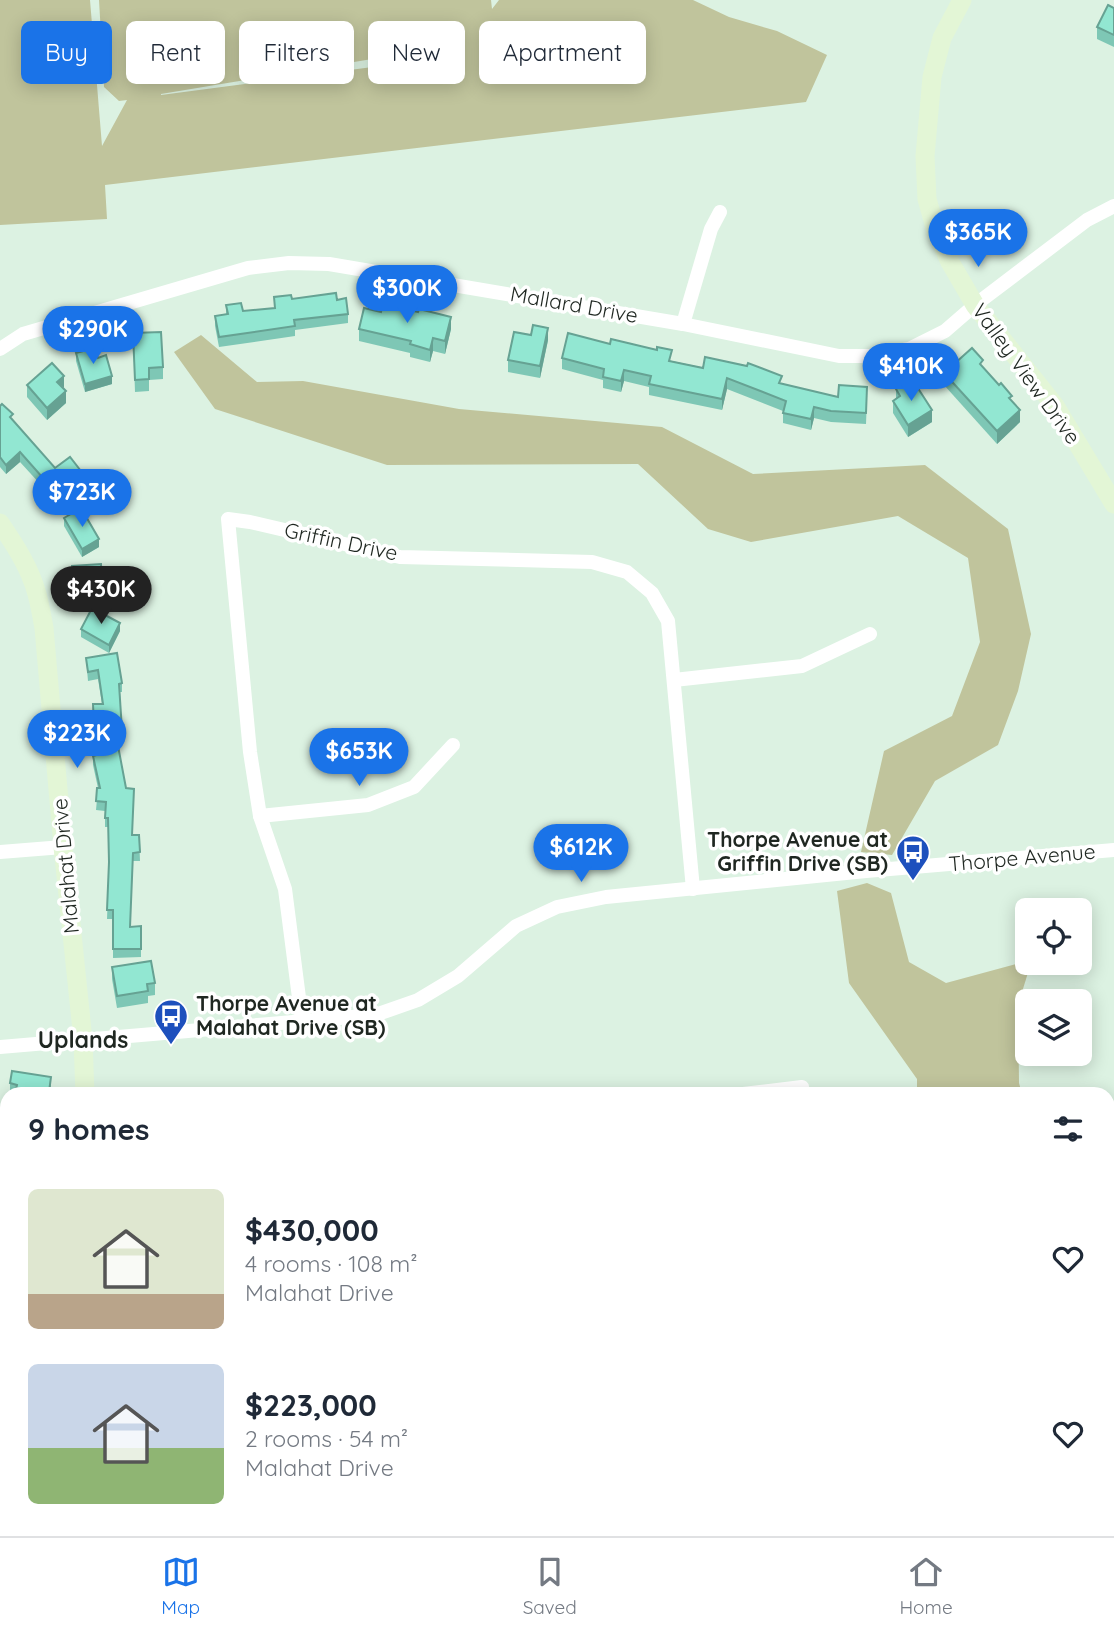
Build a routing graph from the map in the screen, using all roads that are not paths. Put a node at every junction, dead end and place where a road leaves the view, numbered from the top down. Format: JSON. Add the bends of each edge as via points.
{"nodes":[{"id":1,"x":962,"y":0,"type":"edge"},
{"id":2,"x":1114,"y":206,"type":"edge"},
{"id":3,"x":720,"y":212,"type":"dead end"},
{"id":4,"x":975,"y":305,"type":"junction"},
{"id":5,"x":683,"y":324,"type":"junction"},
{"id":6,"x":0,"y":349,"type":"edge"},
{"id":7,"x":1114,"y":504,"type":"edge"},
{"id":8,"x":0,"y":523,"type":"edge"},
{"id":9,"x":870,"y":634,"type":"dead end"},
{"id":10,"x":674,"y":680,"type":"junction"},
{"id":11,"x":453,"y":745,"type":"dead end"},
{"id":12,"x":260,"y":816,"type":"junction"},
{"id":13,"x":64,"y":847,"type":"junction"},
{"id":14,"x":1114,"y":850,"type":"edge"},
{"id":15,"x":0,"y":852,"type":"edge"},
{"id":16,"x":693,"y":889,"type":"junction"},
{"id":17,"x":302,"y":1021,"type":"junction"},
{"id":18,"x":83,"y":1040,"type":"junction"},
{"id":19,"x":0,"y":1048,"type":"edge"},
{"id":20,"x":85,"y":1087,"type":"edge"}],
"edges":[{"from":1,"to":4,"type":"street","name":"Valley View Drive","via":[[942,38],[932,77],[926,178],[936,231]]},
{"from":2,"to":4,"type":"street","name":"Mallard Drive","via":[[1087,220]]},
{"from":3,"to":5,"type":"street"},
{"from":4,"to":5,"type":"street","name":"Mallard Drive","via":[[945,331],[909,349],[870,356],[839,356]]},
{"from":4,"to":7,"type":"street","name":"Valley View Drive","via":[[1055,406]]},
{"from":5,"to":6,"type":"street","name":"Mallard Drive","via":[[329,264],[289,263],[248,268],[101,310],[23,334]]},
{"from":8,"to":13,"type":"street","name":"Malahat Drive","via":[[37,592]]},
{"from":9,"to":10,"type":"street","via":[[802,666]]},
{"from":10,"to":12,"type":"street","name":"Griffin Drive","via":[[668,621],[652,593],[627,572],[593,562],[400,557],[229,519]]},
{"from":10,"to":16,"type":"street","name":"Griffin Drive"},
{"from":11,"to":12,"type":"street","via":[[414,788],[368,805]]},
{"from":12,"to":17,"type":"street","name":"Griffin Drive","via":[[285,889]]},
{"from":13,"to":15,"type":"street"},
{"from":13,"to":18,"type":"street","name":"Malahat Drive"},
{"from":14,"to":16,"type":"street","name":"Thorpe Avenue"},
{"from":16,"to":17,"type":"street","name":"Thorpe Avenue","via":[[557,907],[516,926],[458,976],[418,1000],[375,1015]]},
{"from":17,"to":18,"type":"street","name":"Thorpe Avenue"},
{"from":18,"to":19,"type":"street","name":"Thorpe Avenue"},
{"from":18,"to":20,"type":"street","name":"Malahat Drive"}]}
